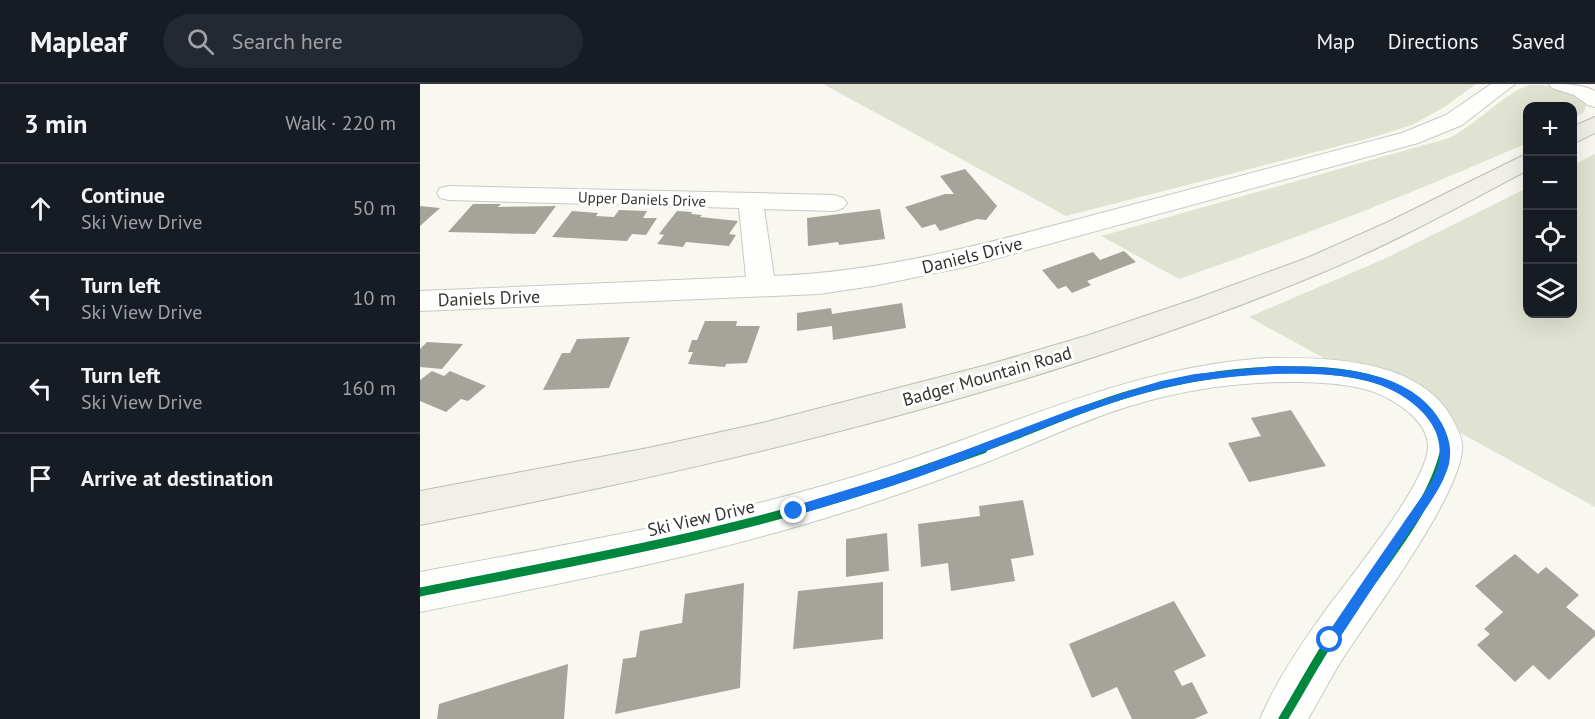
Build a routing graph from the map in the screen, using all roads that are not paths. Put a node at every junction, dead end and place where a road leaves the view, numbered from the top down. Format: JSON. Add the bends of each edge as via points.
{"nodes":[{"id":1,"x":1559,"y":84,"type":"edge"},
{"id":2,"x":1503,"y":85,"type":"edge"},
{"id":3,"x":1595,"y":101,"type":"edge"},
{"id":4,"x":1595,"y":124,"type":"edge"},
{"id":5,"x":1577,"y":134,"type":"edge"},
{"id":6,"x":1523,"y":162,"type":"edge"},
{"id":7,"x":448,"y":193,"type":"dead end"},
{"id":8,"x":751,"y":203,"type":"junction"},
{"id":9,"x":834,"y":203,"type":"dead end"},
{"id":10,"x":761,"y":286,"type":"junction"},
{"id":11,"x":420,"y":301,"type":"edge"},
{"id":12,"x":420,"y":508,"type":"edge"},
{"id":13,"x":420,"y":592,"type":"edge"},
{"id":14,"x":1283,"y":719,"type":"edge"}],
"edges":[{"from":1,"to":3,"type":"street","via":[[1581,91]]},
{"from":2,"to":10,"type":"street","name":"Daniels Drive","via":[[1440,127],[1377,147],[920,268],[845,281]]},
{"from":4,"to":5,"type":"main road"},
{"from":6,"to":12,"type":"main road","name":"Badger Mountain Road","via":[[1403,226],[1319,263],[1081,348],[759,438],[634,467]]},
{"from":7,"to":8,"type":"street","name":"Upper Daniels Drive"},
{"from":8,"to":9,"type":"street","name":"Upper Daniels Drive"},
{"from":8,"to":10,"type":"street"},
{"from":10,"to":11,"type":"street","name":"Daniels Drive"},
{"from":13,"to":14,"type":"street","name":"Ski View Drive","via":[[794,511],[916,473],[1079,411],[1161,385],[1275,370],[1352,373],[1399,390],[1431,413],[1443,436],[1443,465],[1428,495],[1330,640]]}]}
